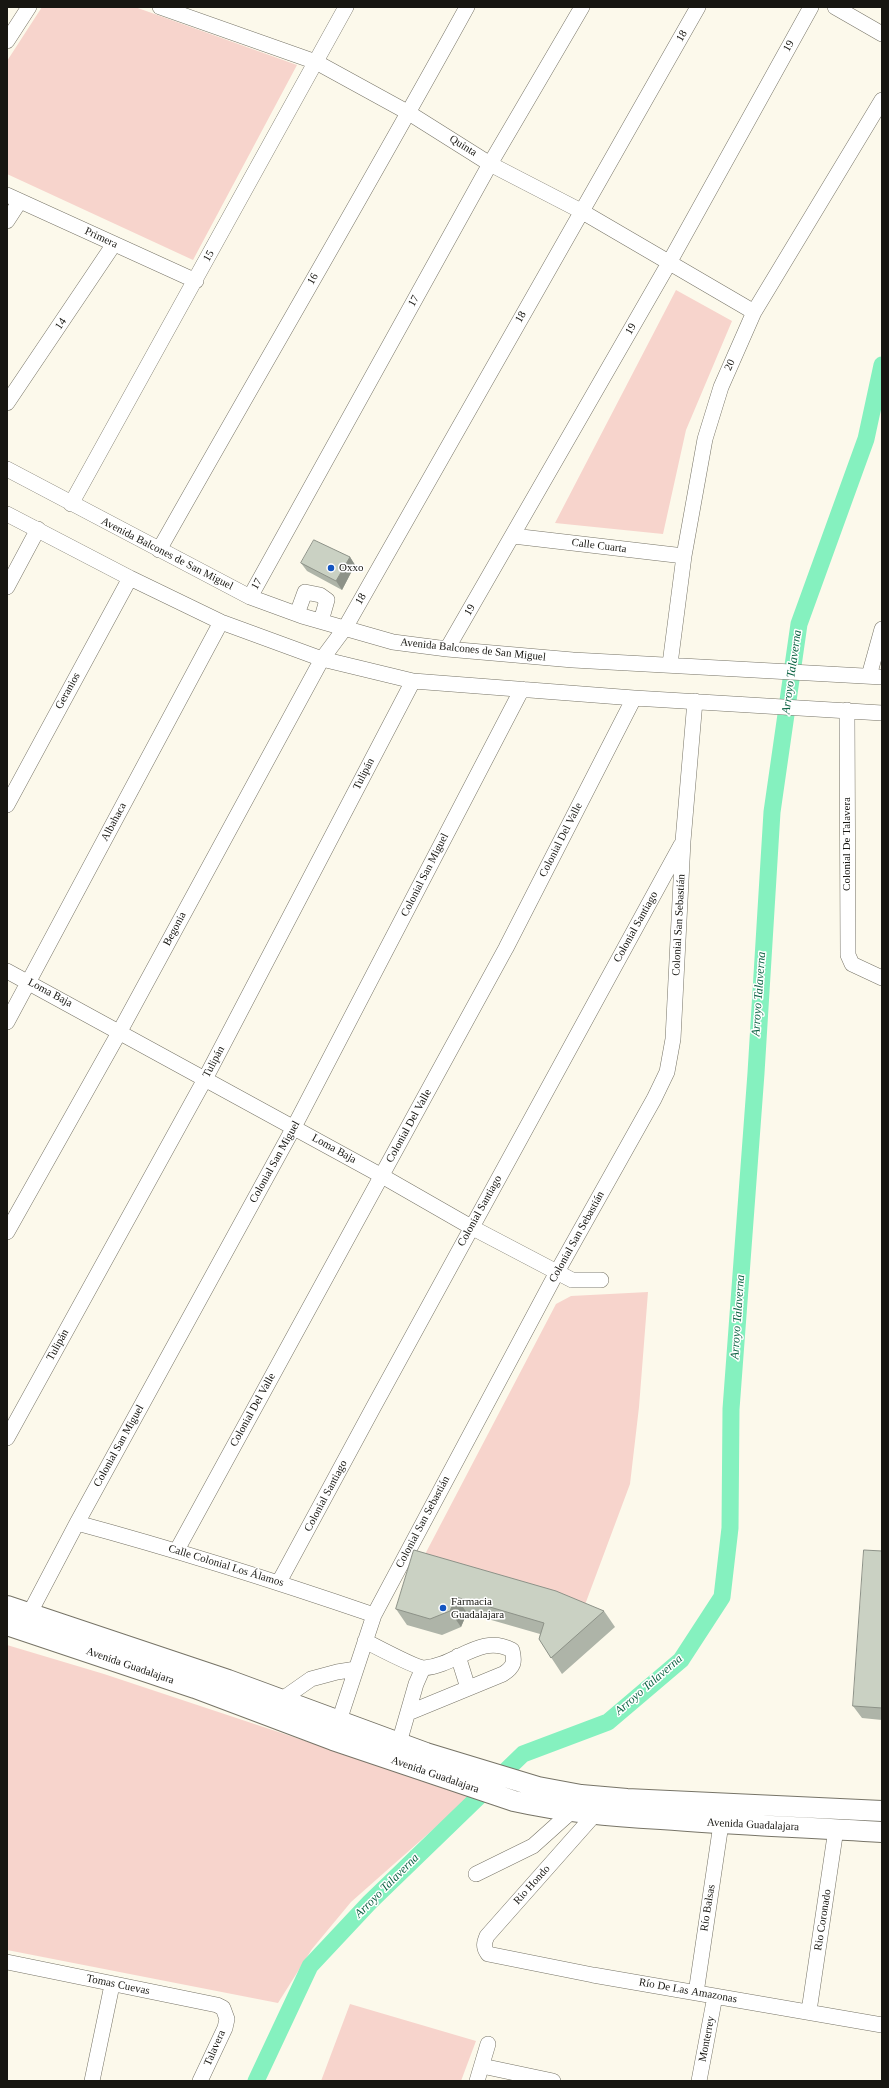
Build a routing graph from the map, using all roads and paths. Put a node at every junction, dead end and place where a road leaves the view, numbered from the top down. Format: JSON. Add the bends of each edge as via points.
{"nodes":[{"id":1,"x":29,"y":7,"type":"edge"},
{"id":2,"x":160,"y":7,"type":"edge"},
{"id":3,"x":346,"y":7,"type":"edge"},
{"id":4,"x":467,"y":7,"type":"edge"},
{"id":5,"x":582,"y":7,"type":"edge"},
{"id":6,"x":698,"y":7,"type":"edge"},
{"id":7,"x":811,"y":7,"type":"edge"},
{"id":8,"x":835,"y":7,"type":"edge"},
{"id":9,"x":881,"y":31,"type":"edge"},
{"id":10,"x":7,"y":41,"type":"edge"},
{"id":11,"x":316,"y":62,"type":"junction"},
{"id":12,"x":882,"y":100,"type":"edge"},
{"id":13,"x":409,"y":112,"type":"junction"},
{"id":14,"x":490,"y":164,"type":"junction"},
{"id":15,"x":14,"y":198,"type":"edge"},
{"id":16,"x":581,"y":210,"type":"junction"},
{"id":17,"x":7,"y":221,"type":"edge"},
{"id":18,"x":114,"y":244,"type":"junction"},
{"id":19,"x":668,"y":263,"type":"junction"},
{"id":20,"x":196,"y":281,"type":"junction"},
{"id":21,"x":754,"y":312,"type":"junction"},
{"id":22,"x":7,"y":403,"type":"edge"},
{"id":23,"x":7,"y":469,"type":"edge"},
{"id":24,"x":71,"y":504,"type":"junction"},
{"id":25,"x":7,"y":514,"type":"edge"},
{"id":26,"x":38,"y":529,"type":"junction"},
{"id":27,"x":513,"y":536,"type":"junction"},
{"id":28,"x":159,"y":550,"type":"junction"},
{"id":29,"x":684,"y":556,"type":"junction"},
{"id":30,"x":130,"y":578,"type":"junction"},
{"id":31,"x":7,"y":587,"type":"edge"},
{"id":32,"x":250,"y":597,"type":"junction"},
{"id":33,"x":297,"y":614,"type":"junction"},
{"id":34,"x":321,"y":621,"type":"junction"},
{"id":35,"x":221,"y":622,"type":"junction"},
{"id":36,"x":345,"y":628,"type":"junction"},
{"id":37,"x":882,"y":629,"type":"edge"},
{"id":38,"x":447,"y":650,"type":"junction"},
{"id":39,"x":322,"y":658,"type":"junction"},
{"id":40,"x":670,"y":664,"type":"junction"},
{"id":41,"x":876,"y":677,"type":"edge"},
{"id":42,"x":413,"y":681,"type":"junction"},
{"id":43,"x":522,"y":690,"type":"junction"},
{"id":44,"x":634,"y":698,"type":"junction"},
{"id":45,"x":695,"y":701,"type":"junction"},
{"id":46,"x":847,"y":710,"type":"junction"},
{"id":47,"x":882,"y":713,"type":"edge"},
{"id":48,"x":7,"y":805,"type":"edge"},
{"id":49,"x":683,"y":841,"type":"junction"},
{"id":50,"x":7,"y":971,"type":"edge"},
{"id":51,"x":882,"y":978,"type":"edge"},
{"id":52,"x":29,"y":982,"type":"junction"},
{"id":53,"x":7,"y":1022,"type":"edge"},
{"id":54,"x":120,"y":1031,"type":"junction"},
{"id":55,"x":205,"y":1079,"type":"junction"},
{"id":56,"x":294,"y":1127,"type":"junction"},
{"id":57,"x":382,"y":1176,"type":"junction"},
{"id":58,"x":471,"y":1227,"type":"junction"},
{"id":59,"x":7,"y":1232,"type":"edge"},
{"id":60,"x":557,"y":1272,"type":"junction"},
{"id":61,"x":601,"y":1280,"type":"dead end"},
{"id":62,"x":7,"y":1437,"type":"edge"},
{"id":63,"x":76,"y":1523,"type":"junction"},
{"id":64,"x":177,"y":1550,"type":"junction"},
{"id":65,"x":279,"y":1582,"type":"junction"},
{"id":66,"x":7,"y":1606,"type":"edge"},
{"id":67,"x":374,"y":1615,"type":"junction"},
{"id":68,"x":19,"y":1623,"type":"edge"},
{"id":69,"x":365,"y":1641,"type":"junction"},
{"id":70,"x":458,"y":1656,"type":"junction"},
{"id":71,"x":423,"y":1668,"type":"junction"},
{"id":72,"x":356,"y":1669,"type":"junction"},
{"id":73,"x":468,"y":1688,"type":"junction"},
{"id":74,"x":281,"y":1700,"type":"junction"},
{"id":75,"x":408,"y":1713,"type":"junction"},
{"id":76,"x":340,"y":1721,"type":"junction"},
{"id":77,"x":333,"y":1740,"type":"junction"},
{"id":78,"x":399,"y":1743,"type":"junction"},
{"id":79,"x":572,"y":1811,"type":"junction"},
{"id":80,"x":882,"y":1811,"type":"edge"},
{"id":81,"x":595,"y":1814,"type":"junction"},
{"id":82,"x":721,"y":1824,"type":"junction"},
{"id":83,"x":836,"y":1829,"type":"junction"},
{"id":84,"x":882,"y":1832,"type":"edge"},
{"id":85,"x":476,"y":1874,"type":"dead end"},
{"id":86,"x":494,"y":1956,"type":"joint"},
{"id":87,"x":7,"y":1964,"type":"edge"},
{"id":88,"x":112,"y":1985,"type":"junction"},
{"id":89,"x":696,"y":1993,"type":"junction"},
{"id":90,"x":715,"y":1996,"type":"junction"},
{"id":91,"x":809,"y":2011,"type":"junction"},
{"id":92,"x":226,"y":2013,"type":"joint"},
{"id":93,"x":882,"y":2025,"type":"edge"},
{"id":94,"x":488,"y":2044,"type":"dead end"},
{"id":95,"x":482,"y":2066,"type":"junction"},
{"id":96,"x":92,"y":2081,"type":"edge"},
{"id":97,"x":200,"y":2081,"type":"edge"},
{"id":98,"x":477,"y":2081,"type":"edge"},
{"id":99,"x":552,"y":2081,"type":"edge"},
{"id":100,"x":699,"y":2081,"type":"edge"}],
"edges":[{"from":1,"to":10,"type":"street"},
{"from":2,"to":11,"type":"street","name":"Quinta"},
{"from":3,"to":11,"type":"street","name":"15"},
{"from":4,"to":13,"type":"street","name":"16"},
{"from":5,"to":14,"type":"street","name":"17"},
{"from":6,"to":16,"type":"street","name":"18"},
{"from":7,"to":19,"type":"street","name":"19"},
{"from":8,"to":9,"type":"street"},
{"from":11,"to":13,"type":"street","name":"Quinta"},
{"from":11,"to":20,"type":"street","name":"15"},
{"from":12,"to":21,"type":"street","name":"20"},
{"from":13,"to":14,"type":"street","name":"Quinta"},
{"from":13,"to":28,"type":"street","name":"16"},
{"from":14,"to":16,"type":"street","name":"Quinta"},
{"from":14,"to":32,"type":"street","name":"17"},
{"from":15,"to":17,"type":"street"},
{"from":15,"to":18,"type":"street","name":"Primera"},
{"from":16,"to":19,"type":"street","name":"Quinta"},
{"from":16,"to":36,"type":"street","name":"18"},
{"from":18,"to":20,"type":"street","name":"Primera"},
{"from":18,"to":22,"type":"street","name":"14"},
{"from":19,"to":21,"type":"street","name":"Quinta"},
{"from":19,"to":27,"type":"street","name":"19"},
{"from":20,"to":24,"type":"street","name":"15"},
{"from":21,"to":29,"type":"street","name":"20","via":[[721,387],[705,439]]},
{"from":23,"to":24,"type":"street","name":"Avenida Balcones de San Miguel"},
{"from":24,"to":28,"type":"street","name":"Avenida Balcones de San Miguel"},
{"from":25,"to":26,"type":"street"},
{"from":26,"to":30,"type":"street"},
{"from":26,"to":31,"type":"street"},
{"from":27,"to":29,"type":"street","name":"Calle Cuarta"},
{"from":27,"to":38,"type":"street","name":"19"},
{"from":28,"to":32,"type":"street","name":"Avenida Balcones de San Miguel"},
{"from":29,"to":40,"type":"street","name":"20"},
{"from":30,"to":35,"type":"street"},
{"from":30,"to":48,"type":"street","name":"Geranios"},
{"from":32,"to":33,"type":"street","name":"Avenida Balcones de San Miguel"},
{"from":33,"to":34,"type":"street","name":"Avenida Balcones de San Miguel"},
{"from":33,"to":34,"type":"street","via":[[305,592],[320,595],[326,600]]},
{"from":34,"to":36,"type":"street","name":"Avenida Balcones de San Miguel"},
{"from":35,"to":39,"type":"street"},
{"from":35,"to":52,"type":"street","name":"Albahaca"},
{"from":36,"to":38,"type":"street","name":"Avenida Balcones de San Miguel","via":[[393,642]]},
{"from":36,"to":39,"type":"street","name":"Begonia"},
{"from":37,"to":41,"type":"street"},
{"from":38,"to":40,"type":"street","name":"Avenida Balcones de San Miguel","via":[[573,660]]},
{"from":39,"to":42,"type":"street"},
{"from":39,"to":54,"type":"street","name":"Begonia"},
{"from":40,"to":41,"type":"street","name":"Avenida Balcones de San Miguel"},
{"from":42,"to":43,"type":"street"},
{"from":42,"to":55,"type":"street","name":"Tulipán"},
{"from":43,"to":44,"type":"street"},
{"from":43,"to":56,"type":"street","name":"Colonial San Miguel"},
{"from":44,"to":45,"type":"street"},
{"from":44,"to":57,"type":"street","name":"Colonial Del Valle","via":[[506,948]]},
{"from":45,"to":46,"type":"street"},
{"from":45,"to":49,"type":"street","name":"Colonial San Sebastián"},
{"from":46,"to":47,"type":"street"},
{"from":46,"to":51,"type":"street","name":"Colonial De Talavera","via":[[846,941],[852,964]]},
{"from":49,"to":58,"type":"street","name":"Colonial Santiago"},
{"from":49,"to":60,"type":"street","name":"Colonial San Sebastián","via":[[673,1039],[667,1072]]},
{"from":50,"to":52,"type":"street","name":"Loma Baja"},
{"from":52,"to":53,"type":"street","name":"Albahaca"},
{"from":52,"to":54,"type":"street","name":"Loma Baja"},
{"from":54,"to":55,"type":"street","name":"Loma Baja"},
{"from":54,"to":59,"type":"street","name":"Begonia"},
{"from":55,"to":56,"type":"street","name":"Loma Baja"},
{"from":55,"to":62,"type":"street","name":"Tulipán"},
{"from":56,"to":57,"type":"street","name":"Loma Baja"},
{"from":56,"to":63,"type":"street","name":"Colonial San Miguel"},
{"from":57,"to":58,"type":"street","name":"Loma Baja"},
{"from":57,"to":64,"type":"street","name":"Colonial Del Valle"},
{"from":58,"to":60,"type":"street","name":"Loma Baja"},
{"from":58,"to":65,"type":"street","name":"Colonial Santiago"},
{"from":60,"to":61,"type":"street","name":"Loma Baja","via":[[572,1280]]},
{"from":60,"to":67,"type":"street","name":"Colonial San Sebastián"},
{"from":63,"to":64,"type":"street","name":"Calle Colonial Los Álamos"},
{"from":63,"to":68,"type":"street","name":"Colonial San Miguel"},
{"from":64,"to":65,"type":"street","name":"Calle Colonial Los Álamos"},
{"from":65,"to":67,"type":"street","name":"Calle Colonial Los Álamos"},
{"from":66,"to":68,"type":"main road","name":"Avenida Guadalajara"},
{"from":67,"to":69,"type":"street","name":"Colonial San Sebastián"},
{"from":68,"to":74,"type":"main road","name":"Avenida Guadalajara"},
{"from":68,"to":77,"type":"main road","name":"Avenida Guadalajara"},
{"from":69,"to":71,"type":"street"},
{"from":69,"to":72,"type":"street","name":"Colonial San Sebastián"},
{"from":70,"to":71,"type":"street"},
{"from":70,"to":73,"type":"street"},
{"from":70,"to":73,"type":"street","via":[[489,1644],[502,1645],[512,1650],[515,1660],[511,1669]]},
{"from":71,"to":75,"type":"street"},
{"from":72,"to":74,"type":"street","via":[[311,1679]]},
{"from":72,"to":76,"type":"street","name":"Colonial San Sebastián"},
{"from":73,"to":75,"type":"street"},
{"from":74,"to":76,"type":"main road","name":"Avenida Guadalajara"},
{"from":75,"to":78,"type":"street"},
{"from":76,"to":77,"type":"street","name":"Colonial San Sebastián"},
{"from":76,"to":78,"type":"main road","name":"Avenida Guadalajara"},
{"from":77,"to":79,"type":"main road","name":"Avenida Guadalajara","via":[[514,1802]]},
{"from":78,"to":80,"type":"main road","name":"Avenida Guadalajara","via":[[538,1787],[581,1795]]},
{"from":79,"to":81,"type":"main road","name":"Avenida Guadalajara"},
{"from":79,"to":85,"type":"street","via":[[533,1846]]},
{"from":81,"to":82,"type":"main road","name":"Avenida Guadalajara"},
{"from":81,"to":86,"type":"street","name":"Rio Hondo","via":[[487,1936],[484,1949]]},
{"from":82,"to":83,"type":"main road","name":"Avenida Guadalajara"},
{"from":82,"to":89,"type":"street","name":"Río Balsas"},
{"from":83,"to":84,"type":"main road","name":"Avenida Guadalajara"},
{"from":83,"to":91,"type":"street","name":"Rio Coronado"},
{"from":86,"to":89,"type":"street","name":"Río De Las Amazonas"},
{"from":87,"to":88,"type":"street","name":"Tomas Cuevas"},
{"from":88,"to":92,"type":"street","name":"Tomas Cuevas","via":[[217,2005]]},
{"from":88,"to":96,"type":"street"},
{"from":89,"to":90,"type":"street","name":"Río De Las Amazonas"},
{"from":90,"to":91,"type":"street","name":"Río De Las Amazonas"},
{"from":90,"to":100,"type":"street","name":"Monterrey"},
{"from":91,"to":93,"type":"street","name":"Río De Las Amazonas"},
{"from":92,"to":97,"type":"street","name":"Talavera","via":[[225,2028]]},
{"from":94,"to":95,"type":"street"},
{"from":95,"to":98,"type":"street"},
{"from":95,"to":99,"type":"street"}]}
